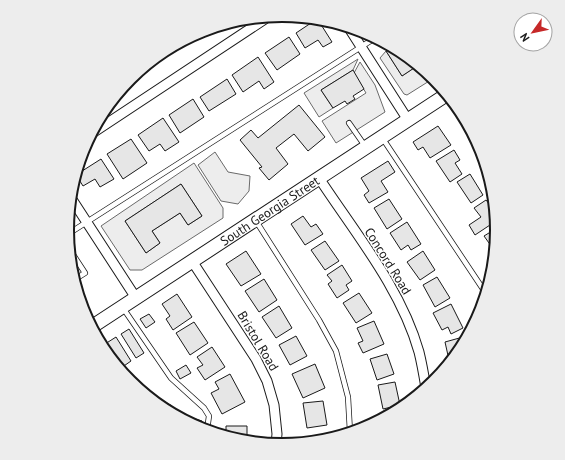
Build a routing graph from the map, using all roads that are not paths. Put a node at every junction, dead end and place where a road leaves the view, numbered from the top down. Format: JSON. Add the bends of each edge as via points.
{"nodes":[{"id":1,"x":256,"y":24,"type":"edge"},
{"id":2,"x":353,"y":35,"type":"edge"},
{"id":3,"x":370,"y":41,"type":"edge"},
{"id":4,"x":361,"y":47,"type":"junction"},
{"id":5,"x":443,"y":97,"type":"edge"},
{"id":6,"x":408,"y":120,"type":"junction"},
{"id":7,"x":349,"y":123,"type":"dead end"},
{"id":8,"x":102,"y":127,"type":"edge"},
{"id":9,"x":382,"y":137,"type":"junction"},
{"id":10,"x":366,"y":148,"type":"junction"},
{"id":11,"x":319,"y":178,"type":"junction"},
{"id":12,"x":76,"y":205,"type":"edge"},
{"id":13,"x":256,"y":220,"type":"junction"},
{"id":14,"x":88,"y":223,"type":"junction"},
{"id":15,"x":74,"y":231,"type":"edge"},
{"id":16,"x":76,"y":260,"type":"edge"},
{"id":17,"x":192,"y":261,"type":"junction"},
{"id":18,"x":80,"y":276,"type":"edge"},
{"id":19,"x":482,"y":287,"type":"edge"},
{"id":20,"x":136,"y":298,"type":"junction"},
{"id":21,"x":122,"y":306,"type":"junction"},
{"id":22,"x":97,"y":323,"type":"edge"},
{"id":23,"x":425,"y":382,"type":"edge"},
{"id":24,"x":208,"y":424,"type":"edge"},
{"id":25,"x":350,"y":427,"type":"edge"},
{"id":26,"x":277,"y":438,"type":"edge"}],
"edges":[{"from":1,"to":8,"type":"street"},
{"from":2,"to":4,"type":"street"},
{"from":3,"to":4,"type":"lane"},
{"from":4,"to":6,"type":"street"},
{"from":4,"to":14,"type":"lane"},
{"from":5,"to":6,"type":"main road","name":"South Georgia Street"},
{"from":6,"to":9,"type":"main road","name":"South Georgia Street"},
{"from":7,"to":10,"type":"lane"},
{"from":9,"to":10,"type":"main road","name":"South Georgia Street"},
{"from":9,"to":19,"type":"lane"},
{"from":10,"to":11,"type":"main road","name":"South Georgia Street"},
{"from":11,"to":13,"type":"main road","name":"South Georgia Street"},
{"from":11,"to":23,"type":"street","name":"Concord Road","via":[[389,283],[410,327]]},
{"from":12,"to":14,"type":"street"},
{"from":13,"to":17,"type":"main road","name":"South Georgia Street"},
{"from":13,"to":25,"type":"lane","via":[[320,320],[336,351],[348,397]]},
{"from":14,"to":15,"type":"lane"},
{"from":14,"to":20,"type":"street"},
{"from":16,"to":18,"type":"lane","via":[[85,273]]},
{"from":17,"to":20,"type":"main road","name":"South Georgia Street"},
{"from":17,"to":26,"type":"street","name":"Bristol Road","via":[[256,359],[267,381],[274,405]]},
{"from":20,"to":21,"type":"main road","name":"South Georgia Street"},
{"from":21,"to":22,"type":"main road","name":"South Georgia Street"},
{"from":21,"to":24,"type":"lane","via":[[171,378],[204,408],[209,416]]}]}
